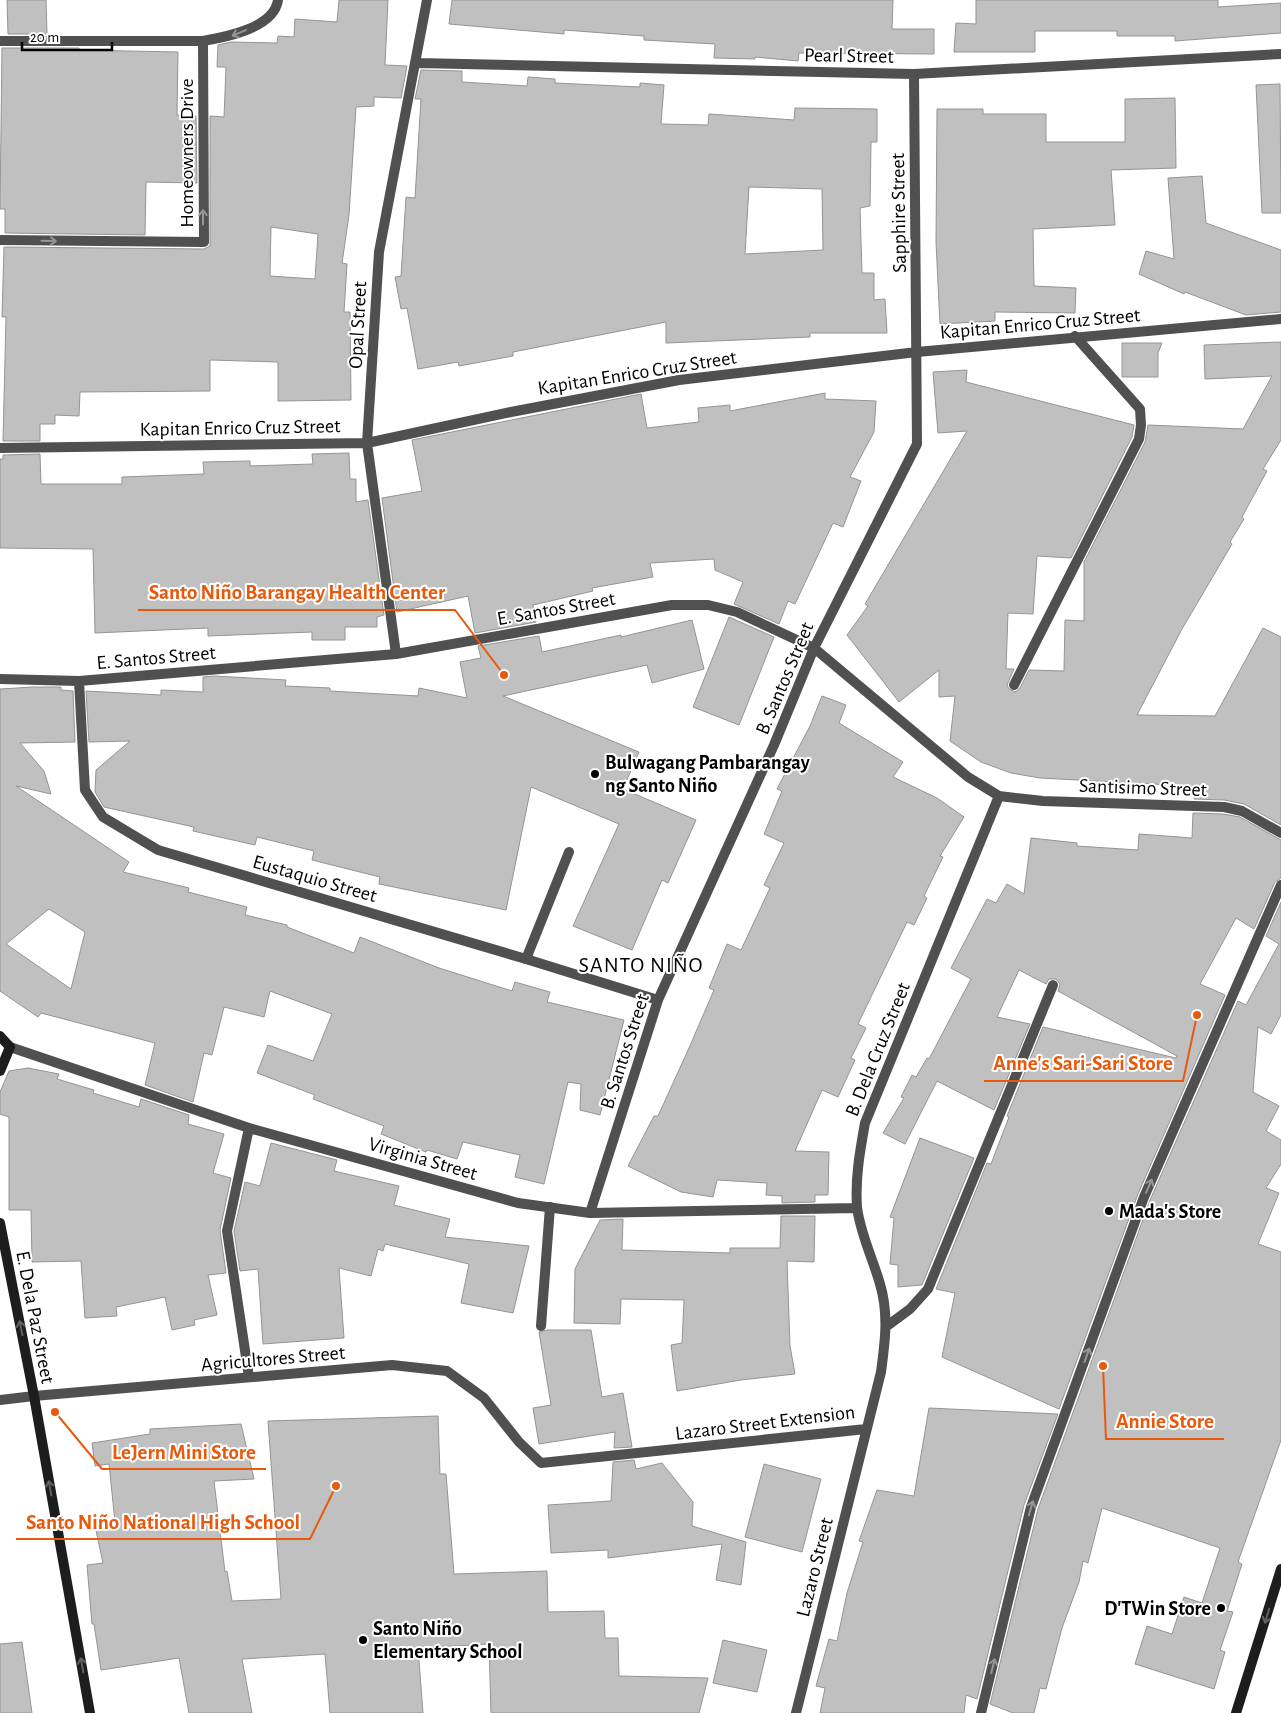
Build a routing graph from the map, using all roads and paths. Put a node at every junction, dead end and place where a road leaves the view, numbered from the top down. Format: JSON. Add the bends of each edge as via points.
{"nodes":[{"id":1,"x":278,"y":0,"type":"edge"},
{"id":2,"x":427,"y":0,"type":"edge"},
{"id":3,"x":0,"y":41,"type":"edge"},
{"id":4,"x":203,"y":41,"type":"junction"},
{"id":5,"x":1281,"y":54,"type":"edge"},
{"id":6,"x":417,"y":62,"type":"junction"},
{"id":7,"x":914,"y":74,"type":"junction"},
{"id":8,"x":0,"y":240,"type":"edge"},
{"id":9,"x":1281,"y":319,"type":"edge"},
{"id":10,"x":1075,"y":336,"type":"junction"},
{"id":11,"x":917,"y":352,"type":"junction"},
{"id":12,"x":368,"y":443,"type":"junction"},
{"id":13,"x":0,"y":448,"type":"edge"},
{"id":14,"x":814,"y":648,"type":"junction"},
{"id":15,"x":396,"y":654,"type":"junction"},
{"id":16,"x":0,"y":679,"type":"edge"},
{"id":17,"x":79,"y":681,"type":"junction"},
{"id":18,"x":1014,"y":685,"type":"dead end"},
{"id":19,"x":999,"y":796,"type":"junction"},
{"id":20,"x":1281,"y":833,"type":"edge"},
{"id":21,"x":569,"y":852,"type":"dead end"},
{"id":22,"x":1281,"y":885,"type":"edge"},
{"id":23,"x":526,"y":959,"type":"junction"},
{"id":24,"x":1053,"y":985,"type":"dead end"},
{"id":25,"x":658,"y":1000,"type":"junction"},
{"id":26,"x":0,"y":1036,"type":"edge"},
{"id":27,"x":10,"y":1047,"type":"junction"},
{"id":28,"x":0,"y":1071,"type":"edge"},
{"id":29,"x":249,"y":1128,"type":"junction"},
{"id":30,"x":550,"y":1207,"type":"junction"},
{"id":31,"x":858,"y":1208,"type":"junction"},
{"id":32,"x":590,"y":1213,"type":"junction"},
{"id":33,"x":0,"y":1223,"type":"edge"},
{"id":34,"x":542,"y":1326,"type":"dead end"},
{"id":35,"x":887,"y":1326,"type":"junction"},
{"id":36,"x":249,"y":1377,"type":"junction"},
{"id":37,"x":34,"y":1396,"type":"junction"},
{"id":38,"x":0,"y":1400,"type":"edge"},
{"id":39,"x":866,"y":1429,"type":"junction"},
{"id":40,"x":518,"y":1442,"type":"joint"},
{"id":41,"x":1281,"y":1569,"type":"edge"},
{"id":42,"x":90,"y":1713,"type":"edge"},
{"id":43,"x":796,"y":1713,"type":"edge"},
{"id":44,"x":982,"y":1713,"type":"edge"},
{"id":45,"x":1236,"y":1713,"type":"edge"}],
"edges":[{"from":1,"to":4,"type":"street","one_way":true,"via":[[278,5],[260,24],[231,37]]},
{"from":2,"to":6,"type":"street","name":"Opal Street"},
{"from":3,"to":4,"type":"street"},
{"from":8,"to":4,"type":"street","name":"Homeowners Drive","one_way":true,"via":[[204,242]]},
{"from":5,"to":7,"type":"street","name":"Pearl Street"},
{"from":6,"to":7,"type":"street","name":"Pearl Street"},
{"from":6,"to":12,"type":"street","name":"Opal Street","via":[[379,252]]},
{"from":7,"to":11,"type":"street","name":"Sapphire Street"},
{"from":9,"to":10,"type":"street","name":"Kapitan Enrico Cruz Street"},
{"from":10,"to":11,"type":"street","name":"Kapitan Enrico Cruz Street"},
{"from":10,"to":18,"type":"street","via":[[1140,409],[1142,425],[1138,439]]},
{"from":11,"to":12,"type":"street","name":"Kapitan Enrico Cruz Street","via":[[679,380]]},
{"from":11,"to":14,"type":"street","name":"B. Santos Street","via":[[917,444]]},
{"from":12,"to":13,"type":"street","name":"Kapitan Enrico Cruz Street"},
{"from":12,"to":15,"type":"street","name":"Opal Street"},
{"from":14,"to":15,"type":"street","name":"E. Santos Street","via":[[737,612],[708,605],[672,605]]},
{"from":14,"to":19,"type":"street","name":"E. Santos Street","via":[[968,777]]},
{"from":14,"to":25,"type":"street","name":"B. Santos Street","via":[[774,745]]},
{"from":15,"to":17,"type":"street","name":"E. Santos Street"},
{"from":16,"to":17,"type":"street","name":"E. Santos Street"},
{"from":17,"to":23,"type":"street","name":"Eustaquio Street","via":[[85,790],[103,816],[134,836],[158,850]]},
{"from":19,"to":20,"type":"street","name":"Santisimo Street","via":[[1242,810]]},
{"from":19,"to":31,"type":"street","name":"B. Dela Cruz Street","via":[[865,1123],[857,1166]]},
{"from":21,"to":23,"type":"street"},
{"from":44,"to":22,"type":"street","one_way":true,"via":[[1031,1508],[1144,1197]]},
{"from":23,"to":25,"type":"street","name":"Eustaquio Street"},
{"from":24,"to":35,"type":"street","via":[[928,1289],[910,1309]]},
{"from":25,"to":32,"type":"street","name":"B. Santos Street"},
{"from":26,"to":27,"type":"street","name":"Virginia Street"},
{"from":27,"to":28,"type":"street"},
{"from":27,"to":29,"type":"street","name":"Virginia Street"},
{"from":29,"to":30,"type":"street","name":"Virginia Street","via":[[518,1202]]},
{"from":29,"to":36,"type":"street","via":[[227,1231]]},
{"from":30,"to":32,"type":"street","name":"Virginia Street"},
{"from":30,"to":34,"type":"street"},
{"from":31,"to":32,"type":"street","name":"Virginia Street"},
{"from":31,"to":35,"type":"street","name":"B. Dela Cruz Street","via":[[881,1286]]},
{"from":37,"to":33,"type":"street","name":"E. Dela Paz Street","one_way":true},
{"from":35,"to":39,"type":"street","name":"Lazaro Street Extension","via":[[881,1372]]},
{"from":36,"to":37,"type":"street","name":"Agricultores Street"},
{"from":36,"to":40,"type":"street","name":"Agricultores Street","via":[[392,1365],[447,1371],[484,1398]]},
{"from":37,"to":38,"type":"street","name":"Agricultores Street"},
{"from":42,"to":37,"type":"street","name":"E. Dela Paz Street","one_way":true},
{"from":39,"to":40,"type":"street","name":"Lazaro Street Extension","via":[[541,1463]]},
{"from":39,"to":43,"type":"street","name":"Lazaro Street"},
{"from":41,"to":45,"type":"street","one_way":true}]}
